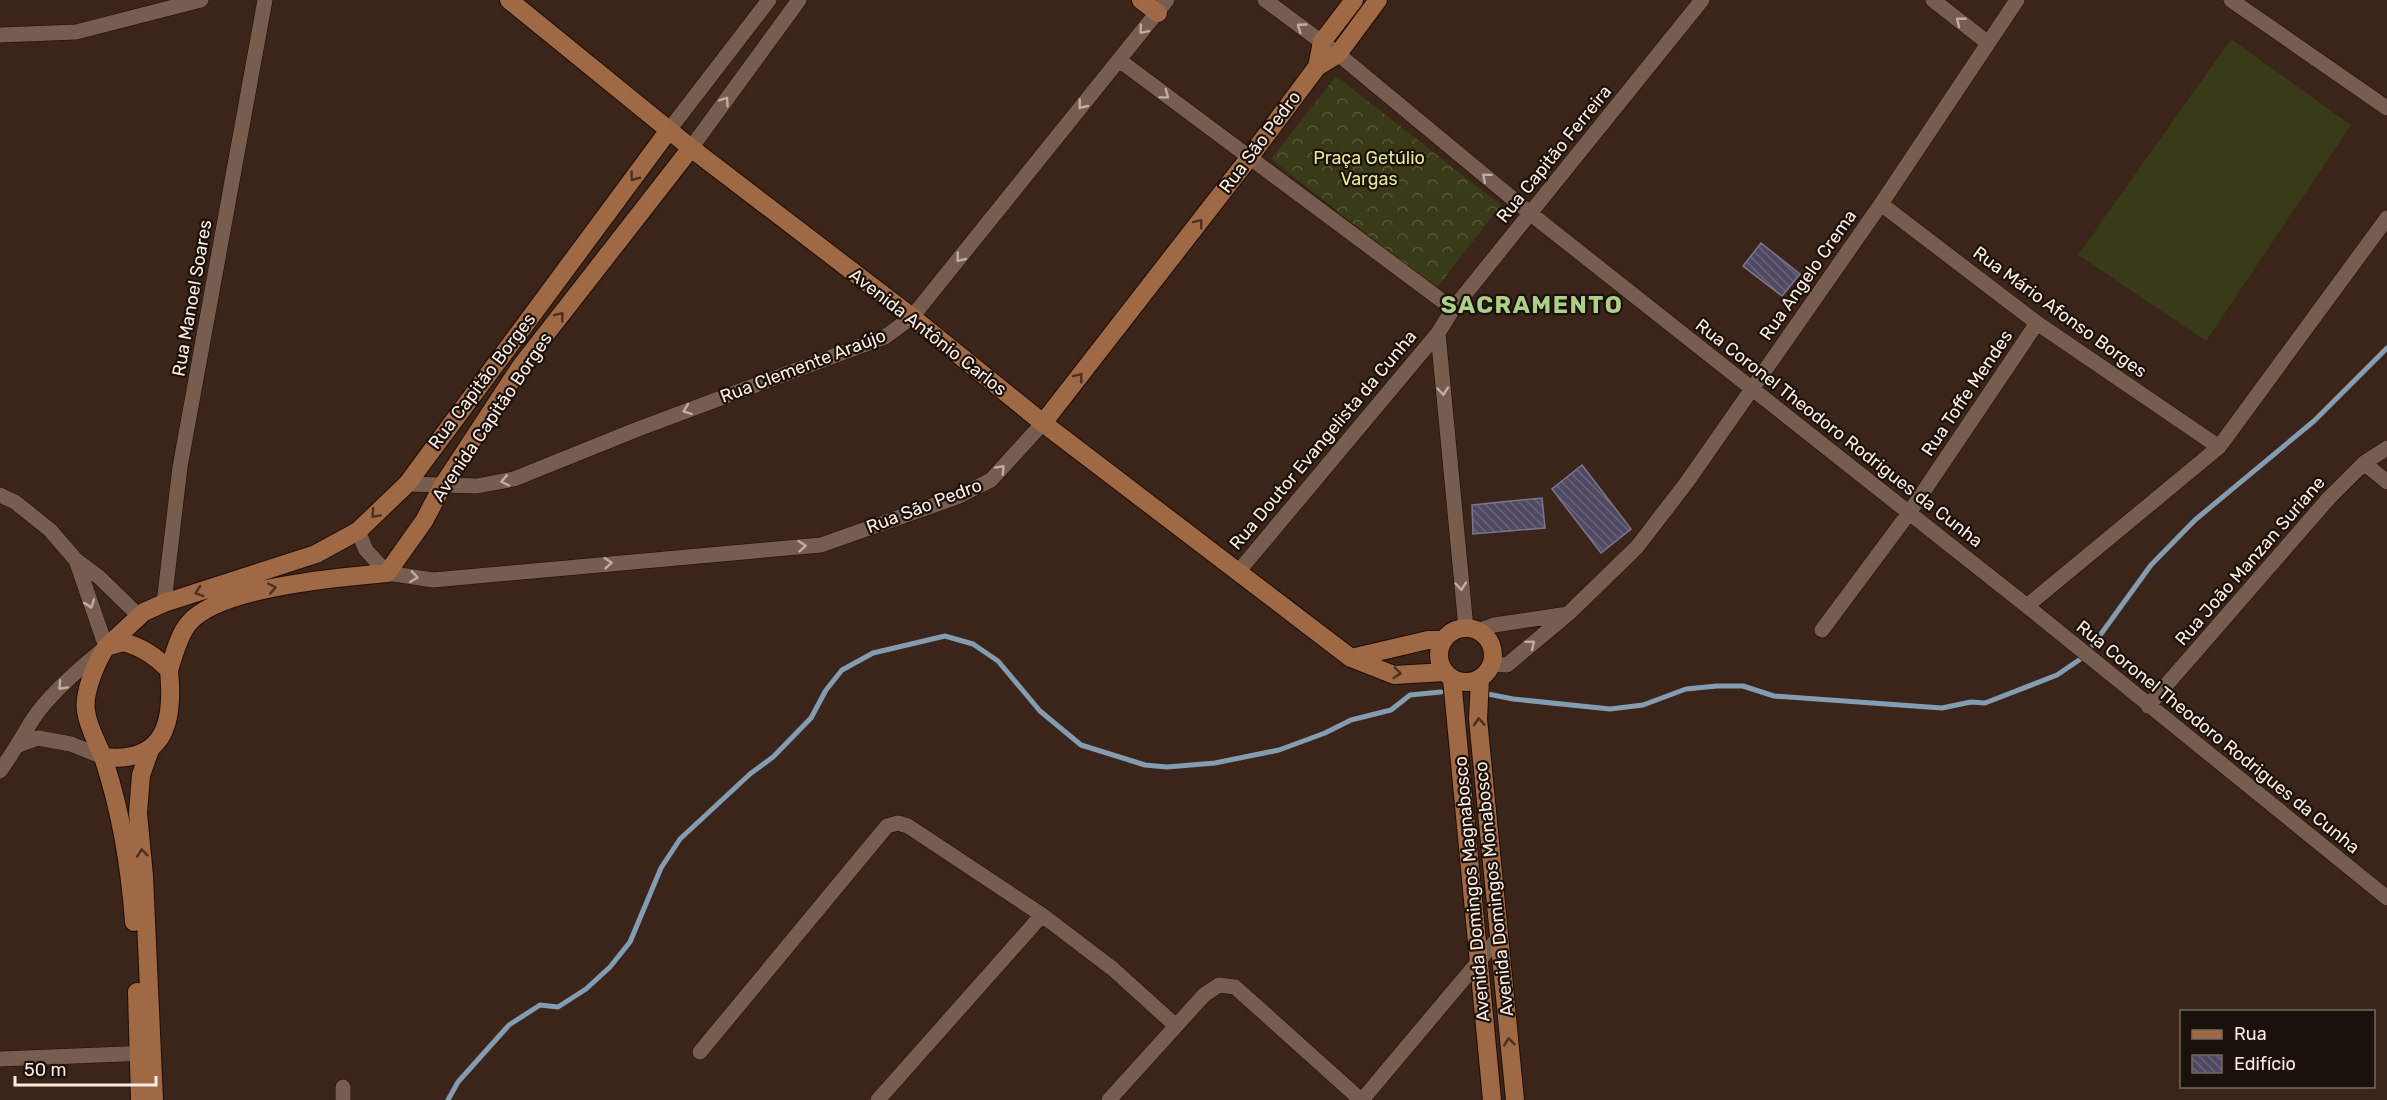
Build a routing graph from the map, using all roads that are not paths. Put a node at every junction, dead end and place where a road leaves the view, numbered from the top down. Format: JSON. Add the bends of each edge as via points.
{"nodes":[{"id":1,"x":201,"y":0,"type":"edge"},
{"id":2,"x":265,"y":0,"type":"edge"},
{"id":3,"x":509,"y":0,"type":"edge"},
{"id":4,"x":769,"y":0,"type":"edge"},
{"id":5,"x":799,"y":0,"type":"edge"},
{"id":6,"x":1142,"y":0,"type":"edge"},
{"id":7,"x":1264,"y":0,"type":"edge"},
{"id":8,"x":1354,"y":0,"type":"edge"},
{"id":9,"x":1378,"y":0,"type":"edge"},
{"id":10,"x":1702,"y":0,"type":"edge"},
{"id":11,"x":1933,"y":0,"type":"edge"},
{"id":12,"x":2017,"y":0,"type":"edge"},
{"id":13,"x":2231,"y":0,"type":"edge"},
{"id":14,"x":1162,"y":6,"type":"edge"},
{"id":15,"x":0,"y":35,"type":"edge"},
{"id":16,"x":1322,"y":42,"type":"junction"},
{"id":17,"x":1988,"y":43,"type":"junction"},
{"id":18,"x":1338,"y":54,"type":"junction"},
{"id":19,"x":1119,"y":60,"type":"junction"},
{"id":20,"x":1317,"y":67,"type":"junction"},
{"id":21,"x":2387,"y":108,"type":"edge"},
{"id":22,"x":669,"y":130,"type":"junction"},
{"id":23,"x":691,"y":148,"type":"junction"},
{"id":24,"x":1249,"y":158,"type":"junction"},
{"id":25,"x":1881,"y":204,"type":"junction"},
{"id":26,"x":1531,"y":214,"type":"junction"},
{"id":27,"x":2387,"y":218,"type":"edge"},
{"id":28,"x":1453,"y":309,"type":"junction"},
{"id":29,"x":912,"y":317,"type":"junction"},
{"id":30,"x":2037,"y":323,"type":"junction"},
{"id":31,"x":1438,"y":333,"type":"junction"},
{"id":32,"x":1752,"y":391,"type":"junction"},
{"id":33,"x":1043,"y":423,"type":"junction"},
{"id":34,"x":2219,"y":447,"type":"junction"},
{"id":35,"x":2387,"y":448,"type":"edge"},
{"id":36,"x":2364,"y":463,"type":"junction"},
{"id":37,"x":2387,"y":482,"type":"edge"},
{"id":38,"x":406,"y":483,"type":"junction"},
{"id":39,"x":443,"y":485,"type":"junction"},
{"id":40,"x":0,"y":495,"type":"edge"},
{"id":41,"x":1909,"y":513,"type":"junction"},
{"id":42,"x":357,"y":531,"type":"junction"},
{"id":43,"x":76,"y":560,"type":"junction"},
{"id":44,"x":1238,"y":572,"type":"junction"},
{"id":45,"x":387,"y":573,"type":"junction"},
{"id":46,"x":164,"y":603,"type":"junction"},
{"id":47,"x":2027,"y":606,"type":"junction"},
{"id":48,"x":1568,"y":614,"type":"junction"},
{"id":49,"x":139,"y":616,"type":"junction"},
{"id":50,"x":1472,"y":629,"type":"junction"},
{"id":51,"x":1822,"y":630,"type":"dead end"},
{"id":52,"x":1444,"y":640,"type":"junction"},
{"id":53,"x":106,"y":647,"type":"junction"},
{"id":54,"x":1352,"y":658,"type":"junction"},
{"id":55,"x":169,"y":670,"type":"junction"},
{"id":56,"x":1486,"y":671,"type":"junction"},
{"id":57,"x":1448,"y":676,"type":"junction"},
{"id":58,"x":2148,"y":706,"type":"junction"},
{"id":59,"x":19,"y":745,"type":"junction"},
{"id":60,"x":150,"y":750,"type":"junction"},
{"id":61,"x":103,"y":756,"type":"junction"},
{"id":62,"x":0,"y":771,"type":"edge"},
{"id":63,"x":2387,"y":898,"type":"edge"},
{"id":64,"x":1042,"y":915,"type":"junction"},
{"id":65,"x":1498,"y":938,"type":"junction"},
{"id":66,"x":1479,"y":962,"type":"junction"},
{"id":67,"x":1176,"y":1026,"type":"junction"},
{"id":68,"x":700,"y":1052,"type":"dead end"},
{"id":69,"x":146,"y":1054,"type":"junction"},
{"id":70,"x":0,"y":1059,"type":"edge"},
{"id":71,"x":140,"y":1100,"type":"edge"},
{"id":72,"x":154,"y":1100,"type":"edge"},
{"id":73,"x":878,"y":1100,"type":"edge"},
{"id":74,"x":1109,"y":1100,"type":"edge"},
{"id":75,"x":1361,"y":1100,"type":"edge"},
{"id":76,"x":1492,"y":1100,"type":"edge"},
{"id":77,"x":1515,"y":1100,"type":"edge"}],
"edges":[{"from":1,"to":15,"type":"street","via":[[76,32]]},
{"from":2,"to":46,"type":"street","name":"Rua Manoel Soares","via":[[180,467]]},
{"from":3,"to":22,"type":"street","name":"Avenida Antônio Carlos"},
{"from":4,"to":22,"type":"street","name":"Rua Capitão Borges"},
{"from":23,"to":5,"type":"street","name":"Avenida Capitão Borges","one_way":true},
{"from":6,"to":14,"type":"street"},
{"from":16,"to":7,"type":"street","name":"Rua Coronel Theodoro Rodrigues da Cunha","one_way":true},
{"from":8,"to":16,"type":"street"},
{"from":9,"to":18,"type":"street"},
{"from":10,"to":26,"type":"street","name":"Rua Capitão Ferreira"},
{"from":17,"to":11,"type":"street","one_way":true},
{"from":12,"to":17,"type":"street","name":"Rua Angelo Crema"},
{"from":13,"to":21,"type":"street"},
{"from":14,"to":19,"type":"street","name":"Rua Clemente Araújo","one_way":true},
{"from":16,"to":18,"type":"street","name":"Rua Coronel Theodoro Rodrigues da Cunha"},
{"from":16,"to":20,"type":"street","name":"Rua São Pedro"},
{"from":17,"to":25,"type":"street","name":"Rua Angelo Crema"},
{"from":18,"to":20,"type":"street","name":"Rua São Pedro"},
{"from":26,"to":18,"type":"street","name":"Rua Coronel Theodoro Rodrigues da Cunha","one_way":true},
{"from":19,"to":24,"type":"street","one_way":true},
{"from":19,"to":29,"type":"street","name":"Rua Clemente Araújo","one_way":true},
{"from":20,"to":24,"type":"street","name":"Rua São Pedro"},
{"from":22,"to":23,"type":"street","name":"Avenida Antônio Carlos"},
{"from":22,"to":38,"type":"street","name":"Rua Capitão Borges","one_way":true},
{"from":23,"to":29,"type":"street","name":"Avenida Antônio Carlos"},
{"from":39,"to":23,"type":"street","name":"Avenida Capitão Borges","one_way":true,"via":[[521,366]]},
{"from":24,"to":28,"type":"street"},
{"from":33,"to":24,"type":"street","name":"Rua São Pedro","one_way":true},
{"from":25,"to":30,"type":"street","name":"Rua Mário Afonso Borges"},
{"from":25,"to":32,"type":"street","name":"Rua Angelo Crema"},
{"from":26,"to":28,"type":"street","name":"Rua Capitão Ferreira"},
{"from":26,"to":32,"type":"street","name":"Rua Coronel Theodoro Rodrigues da Cunha"},
{"from":27,"to":34,"type":"street"},
{"from":28,"to":31,"type":"street","name":"Rua Capitão Ferreira"},
{"from":29,"to":33,"type":"street","name":"Avenida Antônio Carlos"},
{"from":29,"to":39,"type":"street","name":"Rua Clemente Araújo","one_way":true,"via":[[885,337],[514,479],[477,486]]},
{"from":30,"to":34,"type":"street","name":"Rua Mário Afonso Borges"},
{"from":30,"to":41,"type":"street","name":"Rua Toffe Mendes"},
{"from":31,"to":44,"type":"street","name":"Rua Doutor Evangelista da Cunha"},
{"from":31,"to":50,"type":"street","one_way":true},
{"from":32,"to":41,"type":"street","name":"Rua Coronel Theodoro Rodrigues da Cunha"},
{"from":32,"to":48,"type":"street","name":"Rua Angelo Crema","via":[[1637,547]]},
{"from":33,"to":44,"type":"street","name":"Avenida Antônio Carlos"},
{"from":45,"to":33,"type":"street","name":"Rua São Pedro","one_way":true,"via":[[433,580],[821,545],[957,497],[991,480]]},
{"from":34,"to":47,"type":"street"},
{"from":35,"to":36,"type":"street","name":"Rua João Manzan Suriane"},
{"from":36,"to":37,"type":"street"},
{"from":36,"to":58,"type":"street","name":"Rua João Manzan Suriane"},
{"from":38,"to":39,"type":"street","name":"Rua Clemente Araújo"},
{"from":38,"to":42,"type":"street","name":"Rua Capitão Borges","one_way":true},
{"from":39,"to":45,"type":"street","name":"Avenida Capitão Borges","via":[[424,521]]},
{"from":40,"to":43,"type":"street","via":[[50,530]]},
{"from":41,"to":47,"type":"street","name":"Rua Coronel Theodoro Rodrigues da Cunha"},
{"from":41,"to":51,"type":"street","name":"Rua Toffe Mendes"},
{"from":42,"to":45,"type":"street","via":[[366,550]]},
{"from":42,"to":46,"type":"street","name":"Rua Capitão Borges","one_way":true,"via":[[316,554]]},
{"from":43,"to":49,"type":"street"},
{"from":43,"to":53,"type":"street","one_way":true},
{"from":44,"to":54,"type":"street","name":"Avenida Antônio Carlos"},
{"from":55,"to":45,"type":"street","one_way":true,"via":[[189,623],[210,608],[245,594],[281,586]]},
{"from":46,"to":49,"type":"street","name":"Rua Capitão Borges"},
{"from":47,"to":58,"type":"street","name":"Rua Coronel Theodoro Rodrigues da Cunha"},
{"from":48,"to":50,"type":"street"},
{"from":56,"to":48,"type":"street","name":"Rua Angelo Crema","one_way":true,"via":[[1507,665]]},
{"from":49,"to":53,"type":"street","name":"Rua Capitão Borges"},
{"from":50,"to":52,"type":"street","via":[[1449,634]]},
{"from":50,"to":56,"type":"street","via":[[1489,641],[1492,649]]},
{"from":52,"to":54,"type":"street","via":[[1428,640]]},
{"from":52,"to":57,"type":"street","via":[[1439,656]]},
{"from":53,"to":55,"type":"street","via":[[123,642],[136,646]]},
{"from":53,"to":59,"type":"street","one_way":true,"via":[[79,668],[34,718]]},
{"from":53,"to":61,"type":"street","via":[[96,663],[85,709]]},
{"from":54,"to":57,"type":"street","name":"Avenida Antônio Carlos","one_way":true,"via":[[1394,675]]},
{"from":55,"to":60,"type":"street","via":[[171,711],[164,731]]},
{"from":56,"to":57,"type":"street","via":[[1466,682]]},
{"from":65,"to":56,"type":"street","name":"Avenida Domingos Monabosco","one_way":true,"via":[[1478,719]]},
{"from":57,"to":66,"type":"street","name":"Avenida Domingos Magnabosco"},
{"from":58,"to":63,"type":"street","name":"Rua Coronel Theodoro Rodrigues da Cunha"},
{"from":59,"to":61,"type":"street","via":[[38,738],[71,744]]},
{"from":59,"to":62,"type":"street"},
{"from":60,"to":61,"type":"street","via":[[132,758]]},
{"from":69,"to":60,"type":"street","one_way":true,"via":[[144,876],[138,813],[141,775]]},
{"from":61,"to":69,"type":"street","via":[[131,878]]},
{"from":64,"to":67,"type":"street","via":[[1113,969]]},
{"from":64,"to":68,"type":"street","via":[[908,826],[887,826]]},
{"from":64,"to":73,"type":"street"},
{"from":65,"to":66,"type":"street"},
{"from":77,"to":65,"type":"street","name":"Avenida Domingos Monabosco","one_way":true},
{"from":66,"to":75,"type":"street"},
{"from":66,"to":76,"type":"street","name":"Avenida Domingos Magnabosco"},
{"from":67,"to":74,"type":"street"},
{"from":67,"to":75,"type":"street","via":[[1210,988],[1234,987]]},
{"from":69,"to":70,"type":"street"},
{"from":69,"to":71,"type":"street"},
{"from":69,"to":72,"type":"street"}]}
